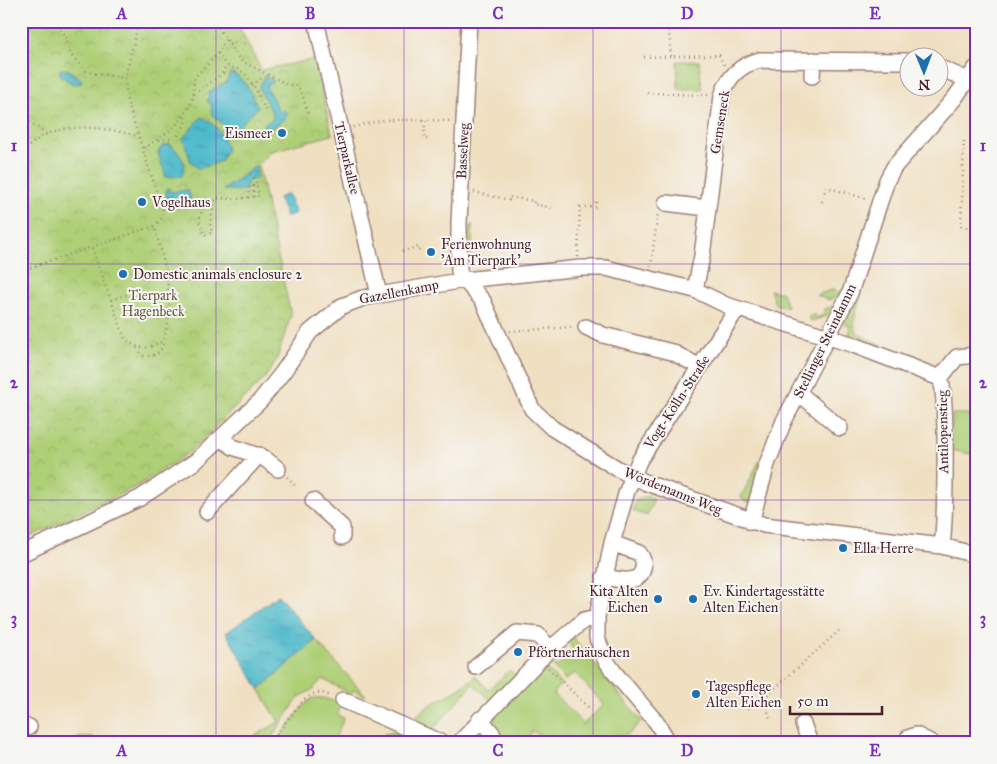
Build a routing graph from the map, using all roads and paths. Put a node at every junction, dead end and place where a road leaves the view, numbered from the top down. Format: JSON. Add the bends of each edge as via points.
{"nodes":[{"id":1,"x":54,"y":21,"type":"edge"},
{"id":2,"x":139,"y":21,"type":"edge"},
{"id":3,"x":212,"y":21,"type":"edge"},
{"id":4,"x":316,"y":21,"type":"edge"},
{"id":5,"x":469,"y":21,"type":"edge"},
{"id":6,"x":656,"y":21,"type":"edge"},
{"id":7,"x":226,"y":39,"type":"junction"},
{"id":8,"x":230,"y":44,"type":"junction"},
{"id":9,"x":248,"y":44,"type":"dead end"},
{"id":10,"x":218,"y":53,"type":"junction"},
{"id":11,"x":672,"y":56,"type":"junction"},
{"id":12,"x":644,"y":57,"type":"dead end"},
{"id":13,"x":813,"y":60,"type":"junction"},
{"id":14,"x":900,"y":60,"type":"edge"},
{"id":15,"x":226,"y":66,"type":"junction"},
{"id":16,"x":950,"y":70,"type":"edge"},
{"id":17,"x":972,"y":74,"type":"edge"},
{"id":18,"x":731,"y":76,"type":"junction"},
{"id":19,"x":812,"y":76,"type":"dead end"},
{"id":20,"x":125,"y":78,"type":"junction"},
{"id":21,"x":262,"y":78,"type":"dead end"},
{"id":22,"x":252,"y":85,"type":"junction"},
{"id":23,"x":647,"y":93,"type":"dead end"},
{"id":24,"x":194,"y":94,"type":"junction"},
{"id":25,"x":722,"y":96,"type":"junction"},
{"id":26,"x":266,"y":110,"type":"dead end"},
{"id":27,"x":308,"y":113,"type":"dead end"},
{"id":28,"x":185,"y":115,"type":"junction"},
{"id":29,"x":21,"y":116,"type":"edge"},
{"id":30,"x":426,"y":120,"type":"junction"},
{"id":31,"x":30,"y":121,"type":"junction"},
{"id":32,"x":464,"y":122,"type":"junction"},
{"id":33,"x":21,"y":123,"type":"edge"},
{"id":34,"x":340,"y":130,"type":"junction"},
{"id":35,"x":47,"y":134,"type":"junction"},
{"id":36,"x":138,"y":136,"type":"junction"},
{"id":37,"x":427,"y":139,"type":"dead end"},
{"id":38,"x":157,"y":140,"type":"junction"},
{"id":39,"x":964,"y":141,"type":"dead end"},
{"id":40,"x":144,"y":148,"type":"junction"},
{"id":41,"x":21,"y":152,"type":"edge"},
{"id":42,"x":248,"y":172,"type":"dead end"},
{"id":43,"x":474,"y":192,"type":"dead end"},
{"id":44,"x":254,"y":197,"type":"junction"},
{"id":45,"x":206,"y":198,"type":"dead end"},
{"id":46,"x":248,"y":198,"type":"junction"},
{"id":47,"x":596,"y":202,"type":"dead end"},
{"id":48,"x":822,"y":202,"type":"dead end"},
{"id":49,"x":878,"y":202,"type":"junction"},
{"id":50,"x":666,"y":203,"type":"joint"},
{"id":51,"x":553,"y":208,"type":"dead end"},
{"id":52,"x":708,"y":208,"type":"junction"},
{"id":53,"x":154,"y":226,"type":"junction"},
{"id":54,"x":967,"y":227,"type":"dead end"},
{"id":55,"x":92,"y":248,"type":"junction"},
{"id":56,"x":402,"y":251,"type":"dead end"},
{"id":57,"x":419,"y":252,"type":"dead end"},
{"id":58,"x":578,"y":268,"type":"junction"},
{"id":59,"x":21,"y":271,"type":"edge"},
{"id":60,"x":649,"y":278,"type":"junction"},
{"id":61,"x":464,"y":280,"type":"junction"},
{"id":62,"x":695,"y":290,"type":"junction"},
{"id":63,"x":128,"y":294,"type":"dead end"},
{"id":64,"x":379,"y":295,"type":"junction"},
{"id":65,"x":110,"y":300,"type":"junction"},
{"id":66,"x":738,"y":309,"type":"junction"},
{"id":67,"x":586,"y":327,"type":"joint"},
{"id":68,"x":496,"y":332,"type":"junction"},
{"id":69,"x":827,"y":337,"type":"junction"},
{"id":70,"x":163,"y":341,"type":"junction"},
{"id":71,"x":137,"y":348,"type":"junction"},
{"id":72,"x":976,"y":355,"type":"edge"},
{"id":73,"x":700,"y":366,"type":"junction"},
{"id":74,"x":940,"y":378,"type":"junction"},
{"id":75,"x":799,"y":393,"type":"junction"},
{"id":76,"x":840,"y":428,"type":"dead end"},
{"id":77,"x":222,"y":439,"type":"junction"},
{"id":78,"x":259,"y":456,"type":"junction"},
{"id":79,"x":278,"y":469,"type":"dead end"},
{"id":80,"x":632,"y":476,"type":"junction"},
{"id":81,"x":312,"y":501,"type":"dead end"},
{"id":82,"x":207,"y":512,"type":"dead end"},
{"id":83,"x":751,"y":522,"type":"junction"},
{"id":84,"x":342,"y":537,"type":"dead end"},
{"id":85,"x":612,"y":543,"type":"junction"},
{"id":86,"x":942,"y":546,"type":"junction"},
{"id":87,"x":21,"y":554,"type":"edge"},
{"id":88,"x":976,"y":555,"type":"edge"},
{"id":89,"x":604,"y":577,"type":"junction"},
{"id":90,"x":597,"y":617,"type":"junction"},
{"id":91,"x":841,"y":629,"type":"dead end"},
{"id":92,"x":545,"y":654,"type":"junction"},
{"id":93,"x":476,"y":668,"type":"dead end"},
{"id":94,"x":765,"y":697,"type":"junction"},
{"id":95,"x":343,"y":700,"type":"joint"},
{"id":96,"x":747,"y":709,"type":"dead end"},
{"id":97,"x":590,"y":710,"type":"dead end"},
{"id":98,"x":480,"y":719,"type":"junction"},
{"id":99,"x":770,"y":721,"type":"dead end"},
{"id":100,"x":803,"y":724,"type":"dead end"},
{"id":101,"x":271,"y":743,"type":"edge"},
{"id":102,"x":442,"y":743,"type":"edge"},
{"id":103,"x":458,"y":743,"type":"edge"},
{"id":104,"x":496,"y":743,"type":"edge"},
{"id":105,"x":669,"y":743,"type":"edge"},
{"id":106,"x":810,"y":743,"type":"edge"},
{"id":107,"x":905,"y":743,"type":"edge"},
{"id":108,"x":932,"y":743,"type":"edge"}],
"edges":[{"from":1,"to":20,"type":"path","via":[[65,36],[71,55],[87,72]]},
{"from":2,"to":20,"type":"path"},
{"from":3,"to":7,"type":"path"},
{"from":4,"to":34,"type":"street","name":"Tierparkallee"},
{"from":5,"to":32,"type":"street","name":"Basselweg"},
{"from":6,"to":11,"type":"path","via":[[669,31]]},
{"from":7,"to":8,"type":"path"},
{"from":7,"to":10,"type":"path"},
{"from":8,"to":9,"type":"path"},
{"from":8,"to":27,"type":"path","via":[[240,60],[286,84],[297,86]]},
{"from":10,"to":15,"type":"path"},
{"from":10,"to":24,"type":"path","via":[[195,76]]},
{"from":11,"to":12,"type":"path"},
{"from":11,"to":18,"type":"path","via":[[719,55]]},
{"from":13,"to":14,"type":"street","name":"Gemseneck"},
{"from":13,"to":18,"type":"street","name":"Gemseneck","via":[[760,60],[743,66]]},
{"from":13,"to":19,"type":"street"},
{"from":15,"to":22,"type":"path","via":[[234,66],[246,73]]},
{"from":15,"to":24,"type":"path","via":[[223,73]]},
{"from":16,"to":17,"type":"street"},
{"from":17,"to":49,"type":"street","name":"Stellinger Steindamm","via":[[894,167]]},
{"from":18,"to":25,"type":"street","name":"Gemseneck"},
{"from":20,"to":36,"type":"path","via":[[127,101]]},
{"from":21,"to":22,"type":"path"},
{"from":22,"to":26,"type":"path"},
{"from":23,"to":25,"type":"path"},
{"from":24,"to":28,"type":"path"},
{"from":25,"to":52,"type":"street","name":"Gemseneck"},
{"from":28,"to":38,"type":"path"},
{"from":28,"to":38,"type":"path","via":[[185,124],[176,138]]},
{"from":29,"to":31,"type":"path"},
{"from":30,"to":32,"type":"path"},
{"from":30,"to":34,"type":"path","via":[[384,120]]},
{"from":30,"to":37,"type":"path","via":[[424,139]]},
{"from":31,"to":33,"type":"path"},
{"from":31,"to":35,"type":"path"},
{"from":32,"to":61,"type":"street","name":"Basselweg","via":[[458,262]]},
{"from":34,"to":64,"type":"street","name":"Tierparkallee"},
{"from":35,"to":36,"type":"path","via":[[88,128]]},
{"from":35,"to":41,"type":"path"},
{"from":36,"to":40,"type":"path"},
{"from":38,"to":40,"type":"path"},
{"from":39,"to":54,"type":"path","via":[[961,226]]},
{"from":40,"to":53,"type":"path","via":[[163,211]]},
{"from":42,"to":44,"type":"path","via":[[255,179],[259,196]]},
{"from":43,"to":51,"type":"path","via":[[509,200],[509,197],[534,201],[533,204]]},
{"from":44,"to":46,"type":"path"},
{"from":44,"to":46,"type":"path","via":[[250,186]]},
{"from":45,"to":46,"type":"path","via":[[199,220],[204,236],[212,233],[210,222],[216,198]]},
{"from":47,"to":58,"type":"path","via":[[596,207],[580,207]]},
{"from":48,"to":49,"type":"path","via":[[826,187]]},
{"from":49,"to":69,"type":"street","name":"Stellinger Steindamm","via":[[854,285]]},
{"from":50,"to":52,"type":"street"},
{"from":50,"to":60,"type":"path","via":[[658,206]]},
{"from":52,"to":62,"type":"street","name":"Gemseneck"},
{"from":53,"to":55,"type":"path"},
{"from":53,"to":70,"type":"path","via":[[164,257],[170,312]]},
{"from":55,"to":59,"type":"path"},
{"from":55,"to":65,"type":"path"},
{"from":56,"to":57,"type":"path","via":[[419,248]]},
{"from":58,"to":60,"type":"street","name":"Gazellenkamp","via":[[606,268]]},
{"from":58,"to":61,"type":"street","name":"Gazellenkamp"},
{"from":60,"to":62,"type":"street","name":"Gazellenkamp"},
{"from":61,"to":64,"type":"street","name":"Gazellenkamp"},
{"from":61,"to":68,"type":"street","name":"Wördemanns Weg","via":[[481,298]]},
{"from":62,"to":66,"type":"street","name":"Gazellenkamp"},
{"from":63,"to":65,"type":"path"},
{"from":64,"to":77,"type":"street","name":"Gazellenkamp","via":[[351,301],[321,321],[260,401]]},
{"from":65,"to":71,"type":"path","via":[[125,339]]},
{"from":66,"to":69,"type":"street","name":"Gazellenkamp"},
{"from":66,"to":73,"type":"street","name":"Vogt-Kölln-Straße"},
{"from":67,"to":68,"type":"path"},
{"from":67,"to":73,"type":"street","via":[[603,335],[672,352]]},
{"from":68,"to":80,"type":"street","name":"Wördemanns Weg","via":[[525,396],[541,420]]},
{"from":69,"to":74,"type":"street","name":"Antilopenstieg"},
{"from":69,"to":75,"type":"street","name":"Stellinger Steindamm"},
{"from":70,"to":71,"type":"path"},
{"from":70,"to":71,"type":"path","via":[[163,347],[150,357],[143,356]]},
{"from":72,"to":74,"type":"street","via":[[957,357]]},
{"from":73,"to":80,"type":"street","name":"Vogt-Kölln-Straße","via":[[642,454]]},
{"from":74,"to":86,"type":"street","name":"Antilopenstieg","via":[[944,392]]},
{"from":75,"to":76,"type":"street"},
{"from":75,"to":83,"type":"street","name":"Stellinger Steindamm","via":[[775,443]]},
{"from":77,"to":78,"type":"street","via":[[233,447]]},
{"from":77,"to":87,"type":"street","name":"Gazellenkamp","via":[[196,461],[140,498]]},
{"from":78,"to":79,"type":"street"},
{"from":78,"to":82,"type":"street"},
{"from":80,"to":83,"type":"street","name":"Wördemanns Weg"},
{"from":80,"to":85,"type":"street","name":"Vogt-Kölln-Straße"},
{"from":81,"to":84,"type":"street","via":[[342,527]]},
{"from":83,"to":86,"type":"street","name":"Wördemanns Weg","via":[[794,531]]},
{"from":85,"to":89,"type":"street","name":"Vogt-Kölln-Straße"},
{"from":85,"to":89,"type":"street","via":[[639,553],[644,562],[643,570],[630,580]]},
{"from":86,"to":88,"type":"street","name":"Wördemanns Weg"},
{"from":89,"to":90,"type":"street","name":"Vogt-Kölln-Straße"},
{"from":90,"to":92,"type":"street","via":[[584,620]]},
{"from":90,"to":105,"type":"street","name":"Vogt-Kölln-Straße","via":[[597,638],[605,660],[657,723]]},
{"from":91,"to":94,"type":"path"},
{"from":92,"to":93,"type":"street","via":[[538,635],[517,633]]},
{"from":92,"to":97,"type":"path"},
{"from":92,"to":98,"type":"street"},
{"from":94,"to":96,"type":"path"},
{"from":94,"to":99,"type":"path"},
{"from":95,"to":101,"type":"path","via":[[320,693],[308,696]]},
{"from":95,"to":102,"type":"street"},
{"from":98,"to":103,"type":"street"},
{"from":98,"to":104,"type":"street"},
{"from":100,"to":106,"type":"street"},
{"from":107,"to":108,"type":"street","via":[[916,735]]}]}
